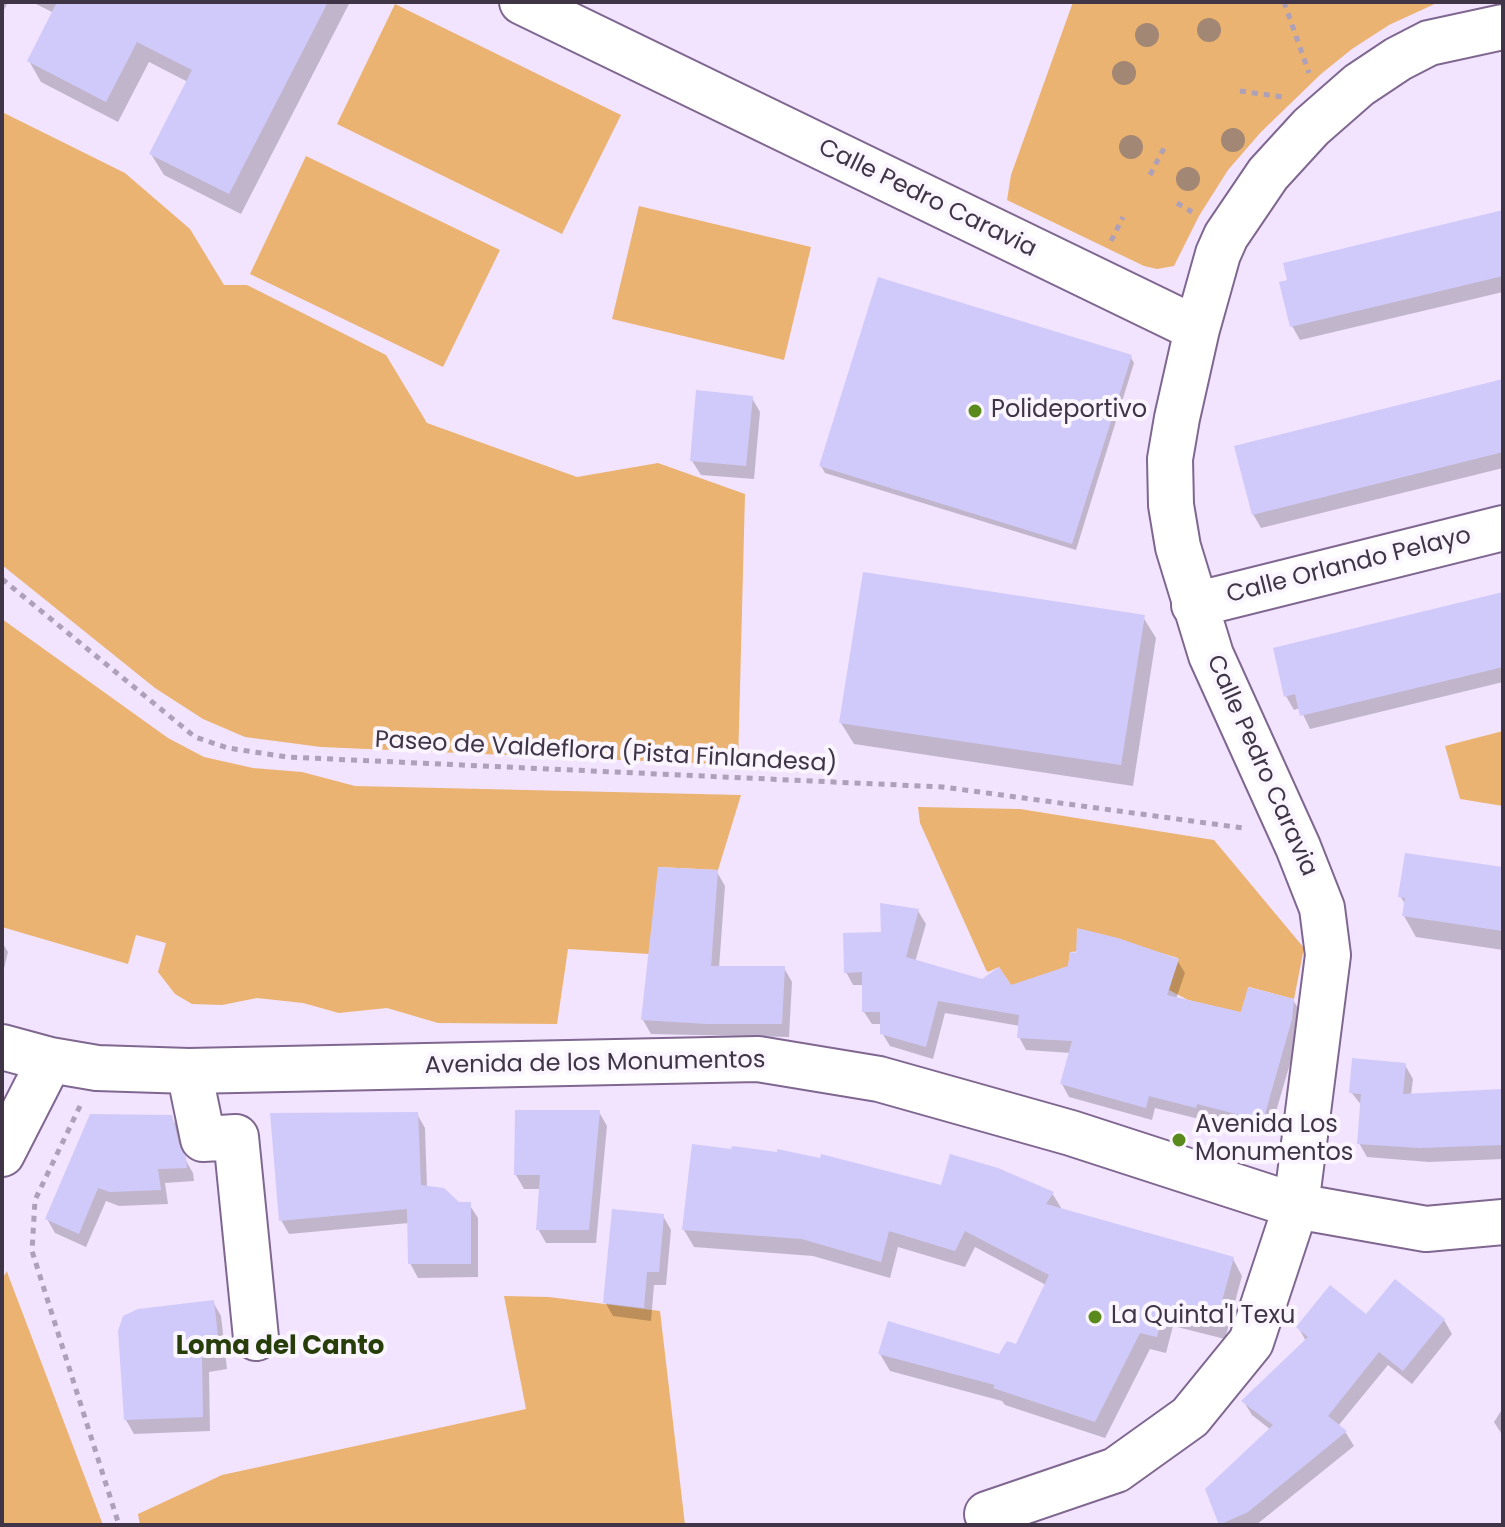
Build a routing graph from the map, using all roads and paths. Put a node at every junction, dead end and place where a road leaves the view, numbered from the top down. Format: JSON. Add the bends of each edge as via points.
{"nodes":[{"id":1,"x":522,"y":2,"type":"edge"},
{"id":2,"x":1284,"y":2,"type":"edge"},
{"id":3,"x":1503,"y":27,"type":"edge"},
{"id":4,"x":1313,"y":82,"type":"dead end"},
{"id":5,"x":1240,"y":91,"type":"dead end"},
{"id":6,"x":1296,"y":99,"type":"dead end"},
{"id":7,"x":1164,"y":148,"type":"dead end"},
{"id":8,"x":1150,"y":175,"type":"dead end"},
{"id":9,"x":1177,"y":203,"type":"dead end"},
{"id":10,"x":1186,"y":208,"type":"dead end"},
{"id":11,"x":1123,"y":217,"type":"dead end"},
{"id":12,"x":1108,"y":249,"type":"dead end"},
{"id":13,"x":1197,"y":329,"type":"junction"},
{"id":14,"x":1503,"y":528,"type":"edge"},
{"id":15,"x":2,"y":579,"type":"edge"},
{"id":16,"x":1194,"y":605,"type":"junction"},
{"id":17,"x":1248,"y":829,"type":"dead end"},
{"id":18,"x":2,"y":1047,"type":"edge"},
{"id":19,"x":50,"y":1060,"type":"junction"},
{"id":20,"x":97,"y":1068,"type":"junction"},
{"id":21,"x":189,"y":1071,"type":"junction"},
{"id":22,"x":2,"y":1154,"type":"edge"},
{"id":23,"x":1296,"y":1206,"type":"junction"},
{"id":24,"x":1503,"y":1222,"type":"edge"},
{"id":25,"x":256,"y":1338,"type":"dead end"},
{"id":26,"x":987,"y":1514,"type":"dead end"},
{"id":27,"x":119,"y":1525,"type":"edge"}],
"edges":[{"from":1,"to":13,"type":"street","name":"Calle Pedro Caravia"},
{"from":2,"to":4,"type":"path"},
{"from":3,"to":13,"type":"street","name":"Calle Pedro Caravia","via":[[1429,43],[1398,59],[1311,127],[1268,174],[1226,236]]},
{"from":5,"to":6,"type":"path"},
{"from":7,"to":8,"type":"path"},
{"from":9,"to":10,"type":"path"},
{"from":11,"to":12,"type":"path"},
{"from":13,"to":16,"type":"street","name":"Calle Pedro Caravia","via":[[1170,459],[1171,505]]},
{"from":14,"to":16,"type":"street","name":"Calle Orlando Pelayo"},
{"from":15,"to":17,"type":"path","name":"Paseo de Valdeflora (Pista Finlandesa)","via":[[195,737],[228,748],[287,757],[943,787]]},
{"from":16,"to":23,"type":"street","name":"Calle Pedro Caravia","via":[[1322,908],[1328,955]]},
{"from":18,"to":19,"type":"street","name":"Avenida de los Monumentos"},
{"from":19,"to":20,"type":"street","name":"Avenida de los Monumentos"},
{"from":19,"to":22,"type":"street"},
{"from":20,"to":21,"type":"street","name":"Avenida de los Monumentos"},
{"from":20,"to":27,"type":"path","via":[[35,1200],[32,1251]]},
{"from":21,"to":23,"type":"street","name":"Avenida de los Monumentos","via":[[758,1059],[879,1079],[1071,1133]]},
{"from":21,"to":25,"type":"street","via":[[203,1139],[236,1137]]},
{"from":23,"to":24,"type":"street","name":"Avenida de los Monumentos","via":[[1426,1229]]},
{"from":23,"to":26,"type":"street","name":"Calle Pedro Caravia","via":[[1251,1342],[1190,1417],[1116,1470]]}]}
